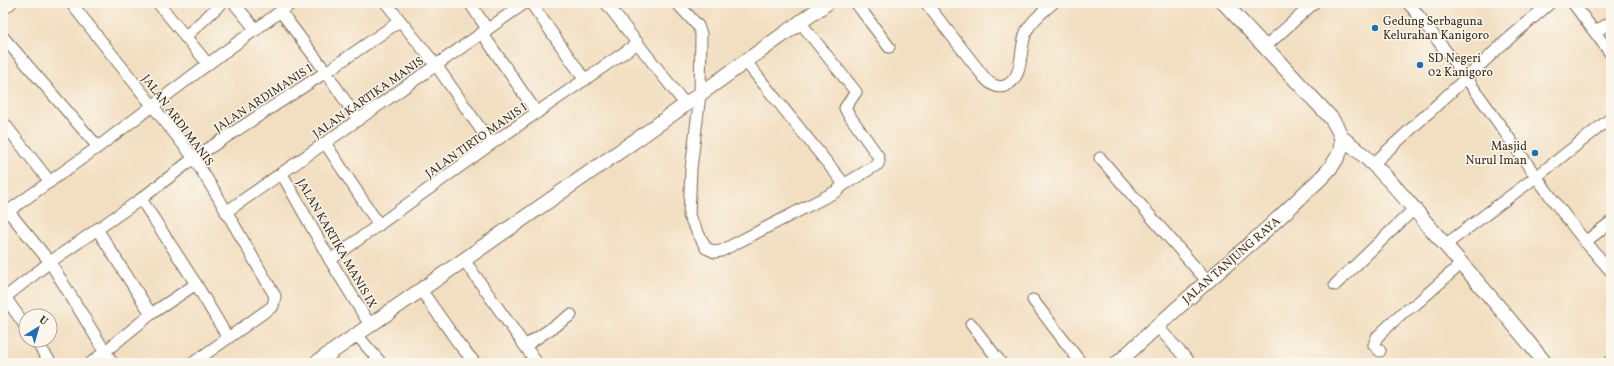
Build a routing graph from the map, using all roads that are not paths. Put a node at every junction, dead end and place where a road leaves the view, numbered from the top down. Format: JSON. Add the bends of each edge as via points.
{"nodes":[{"id":1,"x":11,"y":3,"type":"edge"},
{"id":2,"x":71,"y":3,"type":"edge"},
{"id":3,"x":158,"y":3,"type":"edge"},
{"id":4,"x":222,"y":3,"type":"edge"},
{"id":5,"x":234,"y":3,"type":"edge"},
{"id":6,"x":386,"y":3,"type":"edge"},
{"id":7,"x":470,"y":3,"type":"edge"},
{"id":8,"x":525,"y":3,"type":"edge"},
{"id":9,"x":531,"y":3,"type":"edge"},
{"id":10,"x":606,"y":3,"type":"edge"},
{"id":11,"x":677,"y":3,"type":"edge"},
{"id":12,"x":827,"y":3,"type":"edge"},
{"id":13,"x":856,"y":3,"type":"edge"},
{"id":14,"x":926,"y":3,"type":"edge"},
{"id":15,"x":1053,"y":3,"type":"edge"},
{"id":16,"x":1224,"y":3,"type":"edge"},
{"id":17,"x":1314,"y":3,"type":"edge"},
{"id":18,"x":1409,"y":3,"type":"edge"},
{"id":19,"x":1550,"y":3,"type":"edge"},
{"id":20,"x":1574,"y":3,"type":"edge"},
{"id":21,"x":286,"y":6,"type":"edge"},
{"id":22,"x":3,"y":9,"type":"edge"},
{"id":23,"x":400,"y":21,"type":"junction"},
{"id":24,"x":800,"y":22,"type":"junction"},
{"id":25,"x":1611,"y":22,"type":"edge"},
{"id":26,"x":256,"y":30,"type":"junction"},
{"id":27,"x":485,"y":31,"type":"junction"},
{"id":28,"x":1595,"y":32,"type":"junction"},
{"id":29,"x":3,"y":37,"type":"edge"},
{"id":30,"x":185,"y":37,"type":"junction"},
{"id":31,"x":638,"y":43,"type":"junction"},
{"id":32,"x":889,"y":47,"type":"dead end"},
{"id":33,"x":1265,"y":47,"type":"junction"},
{"id":34,"x":1611,"y":54,"type":"edge"},
{"id":35,"x":746,"y":62,"type":"junction"},
{"id":36,"x":208,"y":64,"type":"junction"},
{"id":37,"x":436,"y":65,"type":"junction"},
{"id":38,"x":326,"y":72,"type":"junction"},
{"id":39,"x":1468,"y":78,"type":"junction"},
{"id":40,"x":585,"y":80,"type":"junction"},
{"id":41,"x":700,"y":95,"type":"junction"},
{"id":42,"x":686,"y":104,"type":"junction"},
{"id":43,"x":152,"y":106,"type":"junction"},
{"id":44,"x":537,"y":113,"type":"junction"},
{"id":45,"x":1611,"y":118,"type":"edge"},
{"id":46,"x":358,"y":120,"type":"junction"},
{"id":47,"x":4,"y":126,"type":"edge"},
{"id":48,"x":1342,"y":138,"type":"junction"},
{"id":49,"x":325,"y":143,"type":"junction"},
{"id":50,"x":491,"y":144,"type":"junction"},
{"id":51,"x":98,"y":147,"type":"junction"},
{"id":52,"x":194,"y":158,"type":"junction"},
{"id":53,"x":1100,"y":158,"type":"dead end"},
{"id":54,"x":1373,"y":164,"type":"junction"},
{"id":55,"x":282,"y":174,"type":"junction"},
{"id":56,"x":1536,"y":177,"type":"junction"},
{"id":57,"x":50,"y":182,"type":"junction"},
{"id":58,"x":842,"y":186,"type":"junction"},
{"id":59,"x":141,"y":199,"type":"junction"},
{"id":60,"x":1414,"y":209,"type":"junction"},
{"id":61,"x":226,"y":212,"type":"junction"},
{"id":62,"x":6,"y":213,"type":"edge"},
{"id":63,"x":1611,"y":222,"type":"edge"},
{"id":64,"x":379,"y":225,"type":"junction"},
{"id":65,"x":97,"y":229,"type":"junction"},
{"id":66,"x":1585,"y":242,"type":"junction"},
{"id":67,"x":1445,"y":245,"type":"junction"},
{"id":68,"x":330,"y":260,"type":"junction"},
{"id":69,"x":464,"y":260,"type":"junction"},
{"id":70,"x":50,"y":262,"type":"junction"},
{"id":71,"x":1461,"y":264,"type":"junction"},
{"id":72,"x":1611,"y":271,"type":"edge"},
{"id":73,"x":1207,"y":282,"type":"junction"},
{"id":74,"x":196,"y":284,"type":"junction"},
{"id":75,"x":1335,"y":285,"type":"dead end"},
{"id":76,"x":421,"y":290,"type":"junction"},
{"id":77,"x":4,"y":298,"type":"edge"},
{"id":78,"x":1033,"y":300,"type":"dead end"},
{"id":79,"x":151,"y":314,"type":"junction"},
{"id":80,"x":571,"y":315,"type":"dead end"},
{"id":81,"x":18,"y":316,"type":"edge"},
{"id":82,"x":971,"y":324,"type":"dead end"},
{"id":83,"x":370,"y":325,"type":"junction"},
{"id":84,"x":1157,"y":326,"type":"junction"},
{"id":85,"x":357,"y":335,"type":"junction"},
{"id":86,"x":228,"y":338,"type":"junction"},
{"id":87,"x":525,"y":346,"type":"junction"},
{"id":88,"x":41,"y":348,"type":"edge"},
{"id":89,"x":1380,"y":351,"type":"dead end"},
{"id":90,"x":105,"y":352,"type":"junction"},
{"id":91,"x":1539,"y":361,"type":"edge"},
{"id":92,"x":1611,"y":361,"type":"edge"},
{"id":93,"x":51,"y":363,"type":"edge"},
{"id":94,"x":91,"y":363,"type":"edge"},
{"id":95,"x":112,"y":363,"type":"edge"},
{"id":96,"x":193,"y":363,"type":"edge"},
{"id":97,"x":316,"y":363,"type":"edge"},
{"id":98,"x":381,"y":363,"type":"edge"},
{"id":99,"x":475,"y":363,"type":"edge"},
{"id":100,"x":537,"y":363,"type":"edge"},
{"id":101,"x":1001,"y":363,"type":"edge"},
{"id":102,"x":1081,"y":363,"type":"edge"},
{"id":103,"x":1118,"y":363,"type":"edge"},
{"id":104,"x":1190,"y":363,"type":"edge"},
{"id":105,"x":1608,"y":363,"type":"edge"}],
"edges":[{"from":1,"to":22,"type":"street"},
{"from":2,"to":43,"type":"street","name":"JALAN ARDI MANIS"},
{"from":3,"to":30,"type":"street"},
{"from":4,"to":30,"type":"street"},
{"from":5,"to":26,"type":"street"},
{"from":6,"to":23,"type":"street"},
{"from":7,"to":27,"type":"street"},
{"from":8,"to":27,"type":"street","name":"JALAN KARTIKA MANIS"},
{"from":9,"to":40,"type":"street"},
{"from":10,"to":31,"type":"street"},
{"from":11,"to":41,"type":"street","via":[[702,34]]},
{"from":12,"to":24,"type":"main road"},
{"from":13,"to":32,"type":"street"},
{"from":14,"to":15,"type":"street","via":[[984,77],[990,83],[1003,87],[1017,76],[1024,40],[1031,24]]},
{"from":16,"to":33,"type":"main road"},
{"from":17,"to":33,"type":"street"},
{"from":18,"to":39,"type":"street"},
{"from":19,"to":39,"type":"street"},
{"from":20,"to":28,"type":"street"},
{"from":21,"to":26,"type":"street"},
{"from":21,"to":38,"type":"street"},
{"from":23,"to":37,"type":"street"},
{"from":23,"to":38,"type":"street","name":"JALAN ARDIMANIS I"},
{"from":24,"to":35,"type":"main road"},
{"from":24,"to":58,"type":"street","via":[[856,92],[845,108],[878,156],[878,164]]},
{"from":25,"to":28,"type":"street"},
{"from":26,"to":36,"type":"street"},
{"from":27,"to":37,"type":"street","name":"JALAN KARTIKA MANIS"},
{"from":27,"to":44,"type":"street"},
{"from":28,"to":34,"type":"street"},
{"from":29,"to":51,"type":"street"},
{"from":30,"to":36,"type":"street"},
{"from":31,"to":40,"type":"street","name":"JALAN TIRTO MANIS I"},
{"from":31,"to":42,"type":"street"},
{"from":33,"to":48,"type":"main road","via":[[1331,118]]},
{"from":35,"to":41,"type":"main road"},
{"from":35,"to":58,"type":"street","via":[[841,180]]},
{"from":36,"to":43,"type":"street"},
{"from":37,"to":46,"type":"street","name":"JALAN KARTIKA MANIS"},
{"from":37,"to":50,"type":"street"},
{"from":38,"to":46,"type":"street"},
{"from":38,"to":52,"type":"street","name":"JALAN ARDIMANIS I"},
{"from":39,"to":54,"type":"street"},
{"from":39,"to":56,"type":"street"},
{"from":40,"to":44,"type":"street","name":"JALAN TIRTO MANIS I"},
{"from":41,"to":42,"type":"main road"},
{"from":41,"to":58,"type":"street","via":[[688,207],[689,216],[710,251],[722,251],[837,191]]},
{"from":42,"to":69,"type":"main road"},
{"from":43,"to":51,"type":"street"},
{"from":43,"to":52,"type":"street","name":"JALAN ARDI MANIS"},
{"from":44,"to":50,"type":"street","name":"JALAN TIRTO MANIS I"},
{"from":45,"to":56,"type":"street"},
{"from":46,"to":49,"type":"street","name":"JALAN KARTIKA MANIS"},
{"from":47,"to":57,"type":"street"},
{"from":48,"to":54,"type":"main road"},
{"from":48,"to":73,"type":"main road","name":"JALAN TANJUNG RAYA","via":[[1335,162],[1326,173]]},
{"from":49,"to":55,"type":"street","name":"JALAN KARTIKA MANIS"},
{"from":49,"to":64,"type":"street"},
{"from":50,"to":64,"type":"street","name":"JALAN TIRTO MANIS I"},
{"from":51,"to":57,"type":"street"},
{"from":52,"to":59,"type":"street","name":"JALAN ARDIMANIS I"},
{"from":52,"to":61,"type":"street","name":"JALAN ARDI MANIS"},
{"from":53,"to":73,"type":"street"},
{"from":54,"to":60,"type":"main road"},
{"from":55,"to":61,"type":"street","name":"JALAN KARTIKA MANIS"},
{"from":55,"to":68,"type":"street","name":"JALAN KARTIKA MANIS IX"},
{"from":56,"to":66,"type":"street"},
{"from":56,"to":67,"type":"street"},
{"from":57,"to":62,"type":"street"},
{"from":59,"to":65,"type":"street","name":"JALAN ARDIMANIS I"},
{"from":59,"to":74,"type":"street"},
{"from":60,"to":67,"type":"main road"},
{"from":60,"to":75,"type":"street"},
{"from":61,"to":86,"type":"street","name":"JALAN ARDI MANIS","via":[[273,293],[275,302]]},
{"from":62,"to":70,"type":"street"},
{"from":63,"to":66,"type":"street"},
{"from":64,"to":68,"type":"street","name":"JALAN TIRTO MANIS I"},
{"from":65,"to":70,"type":"street","name":"JALAN ARDIMANIS I"},
{"from":65,"to":79,"type":"street"},
{"from":66,"to":72,"type":"street"},
{"from":67,"to":71,"type":"main road"},
{"from":68,"to":83,"type":"street","name":"JALAN KARTIKA MANIS IX"},
{"from":69,"to":76,"type":"main road"},
{"from":69,"to":87,"type":"street"},
{"from":70,"to":77,"type":"street","name":"JALAN ARDIMANIS I"},
{"from":70,"to":90,"type":"street"},
{"from":71,"to":89,"type":"street","via":[[1377,337],[1374,345]]},
{"from":71,"to":91,"type":"main road"},
{"from":73,"to":84,"type":"main road","name":"JALAN TANJUNG RAYA"},
{"from":74,"to":79,"type":"street"},
{"from":74,"to":86,"type":"street"},
{"from":76,"to":83,"type":"main road"},
{"from":76,"to":99,"type":"street"},
{"from":77,"to":81,"type":"street"},
{"from":78,"to":102,"type":"street"},
{"from":79,"to":90,"type":"street"},
{"from":80,"to":87,"type":"street"},
{"from":82,"to":101,"type":"street"},
{"from":83,"to":85,"type":"main road"},
{"from":84,"to":103,"type":"main road","name":"JALAN TANJUNG RAYA"},
{"from":84,"to":104,"type":"street"},
{"from":85,"to":97,"type":"main road"},
{"from":85,"to":98,"type":"street"},
{"from":86,"to":96,"type":"street"},
{"from":87,"to":100,"type":"street"},
{"from":88,"to":93,"type":"street"},
{"from":90,"to":94,"type":"street"},
{"from":90,"to":95,"type":"street"},
{"from":92,"to":105,"type":"street"}]}
